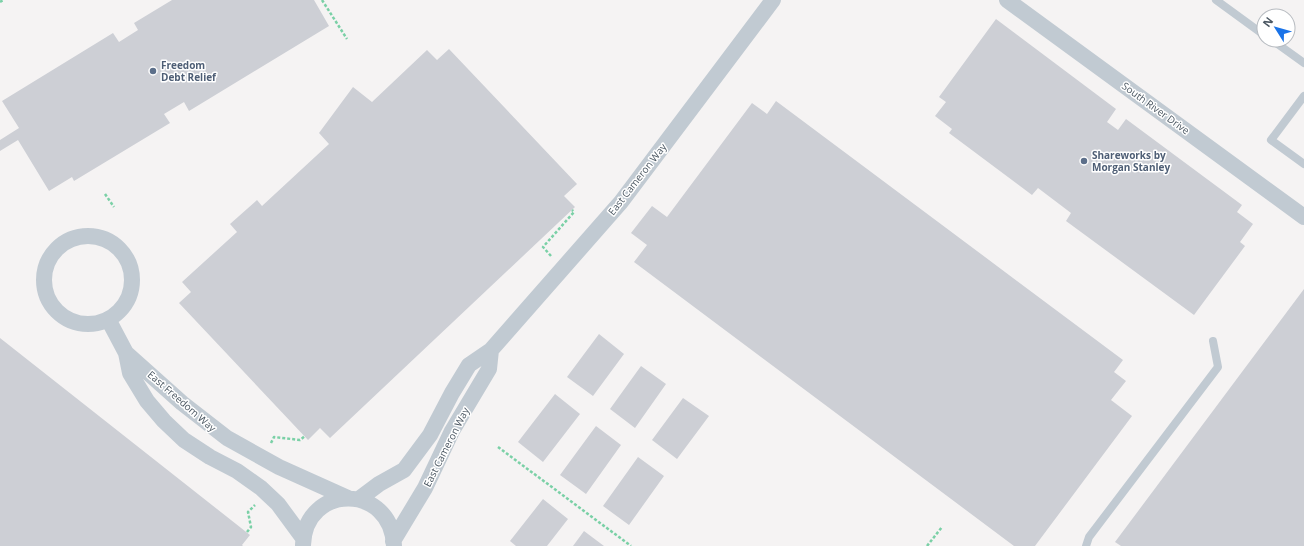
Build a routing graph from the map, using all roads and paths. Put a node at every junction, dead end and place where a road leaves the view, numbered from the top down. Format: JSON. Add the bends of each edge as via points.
{"nodes":[{"id":1,"x":3,"y":0,"type":"edge"},
{"id":2,"x":322,"y":0,"type":"edge"},
{"id":3,"x":773,"y":0,"type":"edge"},
{"id":4,"x":1007,"y":0,"type":"edge"},
{"id":5,"x":1216,"y":0,"type":"edge"},
{"id":6,"x":0,"y":2,"type":"edge"},
{"id":7,"x":1256,"y":29,"type":"edge"},
{"id":8,"x":347,"y":39,"type":"dead end"},
{"id":9,"x":1283,"y":48,"type":"edge"},
{"id":10,"x":1304,"y":63,"type":"edge"},
{"id":11,"x":1304,"y":96,"type":"edge"},
{"id":12,"x":1304,"y":164,"type":"edge"},
{"id":13,"x":105,"y":194,"type":"dead end"},
{"id":14,"x":114,"y":207,"type":"dead end"},
{"id":15,"x":572,"y":210,"type":"dead end"},
{"id":16,"x":1304,"y":217,"type":"edge"},
{"id":17,"x":551,"y":256,"type":"dead end"},
{"id":18,"x":108,"y":319,"type":"junction"},
{"id":19,"x":1213,"y":341,"type":"dead end"},
{"id":20,"x":490,"y":350,"type":"junction"},
{"id":21,"x":126,"y":353,"type":"junction"},
{"id":22,"x":305,"y":436,"type":"dead end"},
{"id":23,"x":270,"y":443,"type":"dead end"},
{"id":24,"x":498,"y":447,"type":"dead end"},
{"id":25,"x":354,"y":499,"type":"junction"},
{"id":26,"x":255,"y":505,"type":"dead end"},
{"id":27,"x":942,"y":528,"type":"dead end"},
{"id":28,"x":246,"y":532,"type":"dead end"},
{"id":29,"x":303,"y":542,"type":"edge"},
{"id":30,"x":394,"y":545,"type":"edge"},
{"id":31,"x":631,"y":546,"type":"edge"},
{"id":32,"x":927,"y":546,"type":"edge"},
{"id":33,"x":1086,"y":546,"type":"edge"}],
"edges":[{"from":1,"to":6,"type":"path"},
{"from":2,"to":8,"type":"path"},
{"from":3,"to":20,"type":"street","name":"East Cameron Way","via":[[621,202]]},
{"from":4,"to":16,"type":"street","name":"South River Drive"},
{"from":5,"to":7,"type":"lane"},
{"from":9,"to":10,"type":"lane"},
{"from":11,"to":12,"type":"lane","via":[[1271,140]]},
{"from":13,"to":14,"type":"path"},
{"from":15,"to":17,"type":"path","via":[[574,212],[543,247]]},
{"from":18,"to":18,"type":"street","via":[[124,306],[130,294],[133,281],[130,267],[125,255],[104,239],[90,236],[76,238],[54,253],[44,279],[46,293],[52,305],[74,322],[88,324]]},
{"from":18,"to":21,"type":"street","name":"East Freedom Way"},
{"from":19,"to":33,"type":"lane","via":[[1218,367],[1089,537]]},
{"from":20,"to":25,"type":"street","name":"East Cameron Way","via":[[469,365],[430,435],[404,470]]},
{"from":20,"to":30,"type":"street","name":"East Cameron Way","via":[[489,369],[452,430],[425,488]]},
{"from":21,"to":25,"type":"street","name":"East Freedom Way","via":[[226,438],[279,467]]},
{"from":21,"to":29,"type":"street","name":"East Freedom Way","via":[[130,373],[147,401],[164,421],[184,440],[261,488],[278,504]]},
{"from":22,"to":23,"type":"path","via":[[300,440],[274,438]]},
{"from":24,"to":31,"type":"path"},
{"from":25,"to":29,"type":"street","via":[[338,499],[318,509],[306,527]]},
{"from":25,"to":30,"type":"street","name":"East Freedom Way","via":[[370,504],[380,511],[393,533]]},
{"from":26,"to":28,"type":"path","via":[[248,512],[251,527]]},
{"from":27,"to":32,"type":"path"}]}
